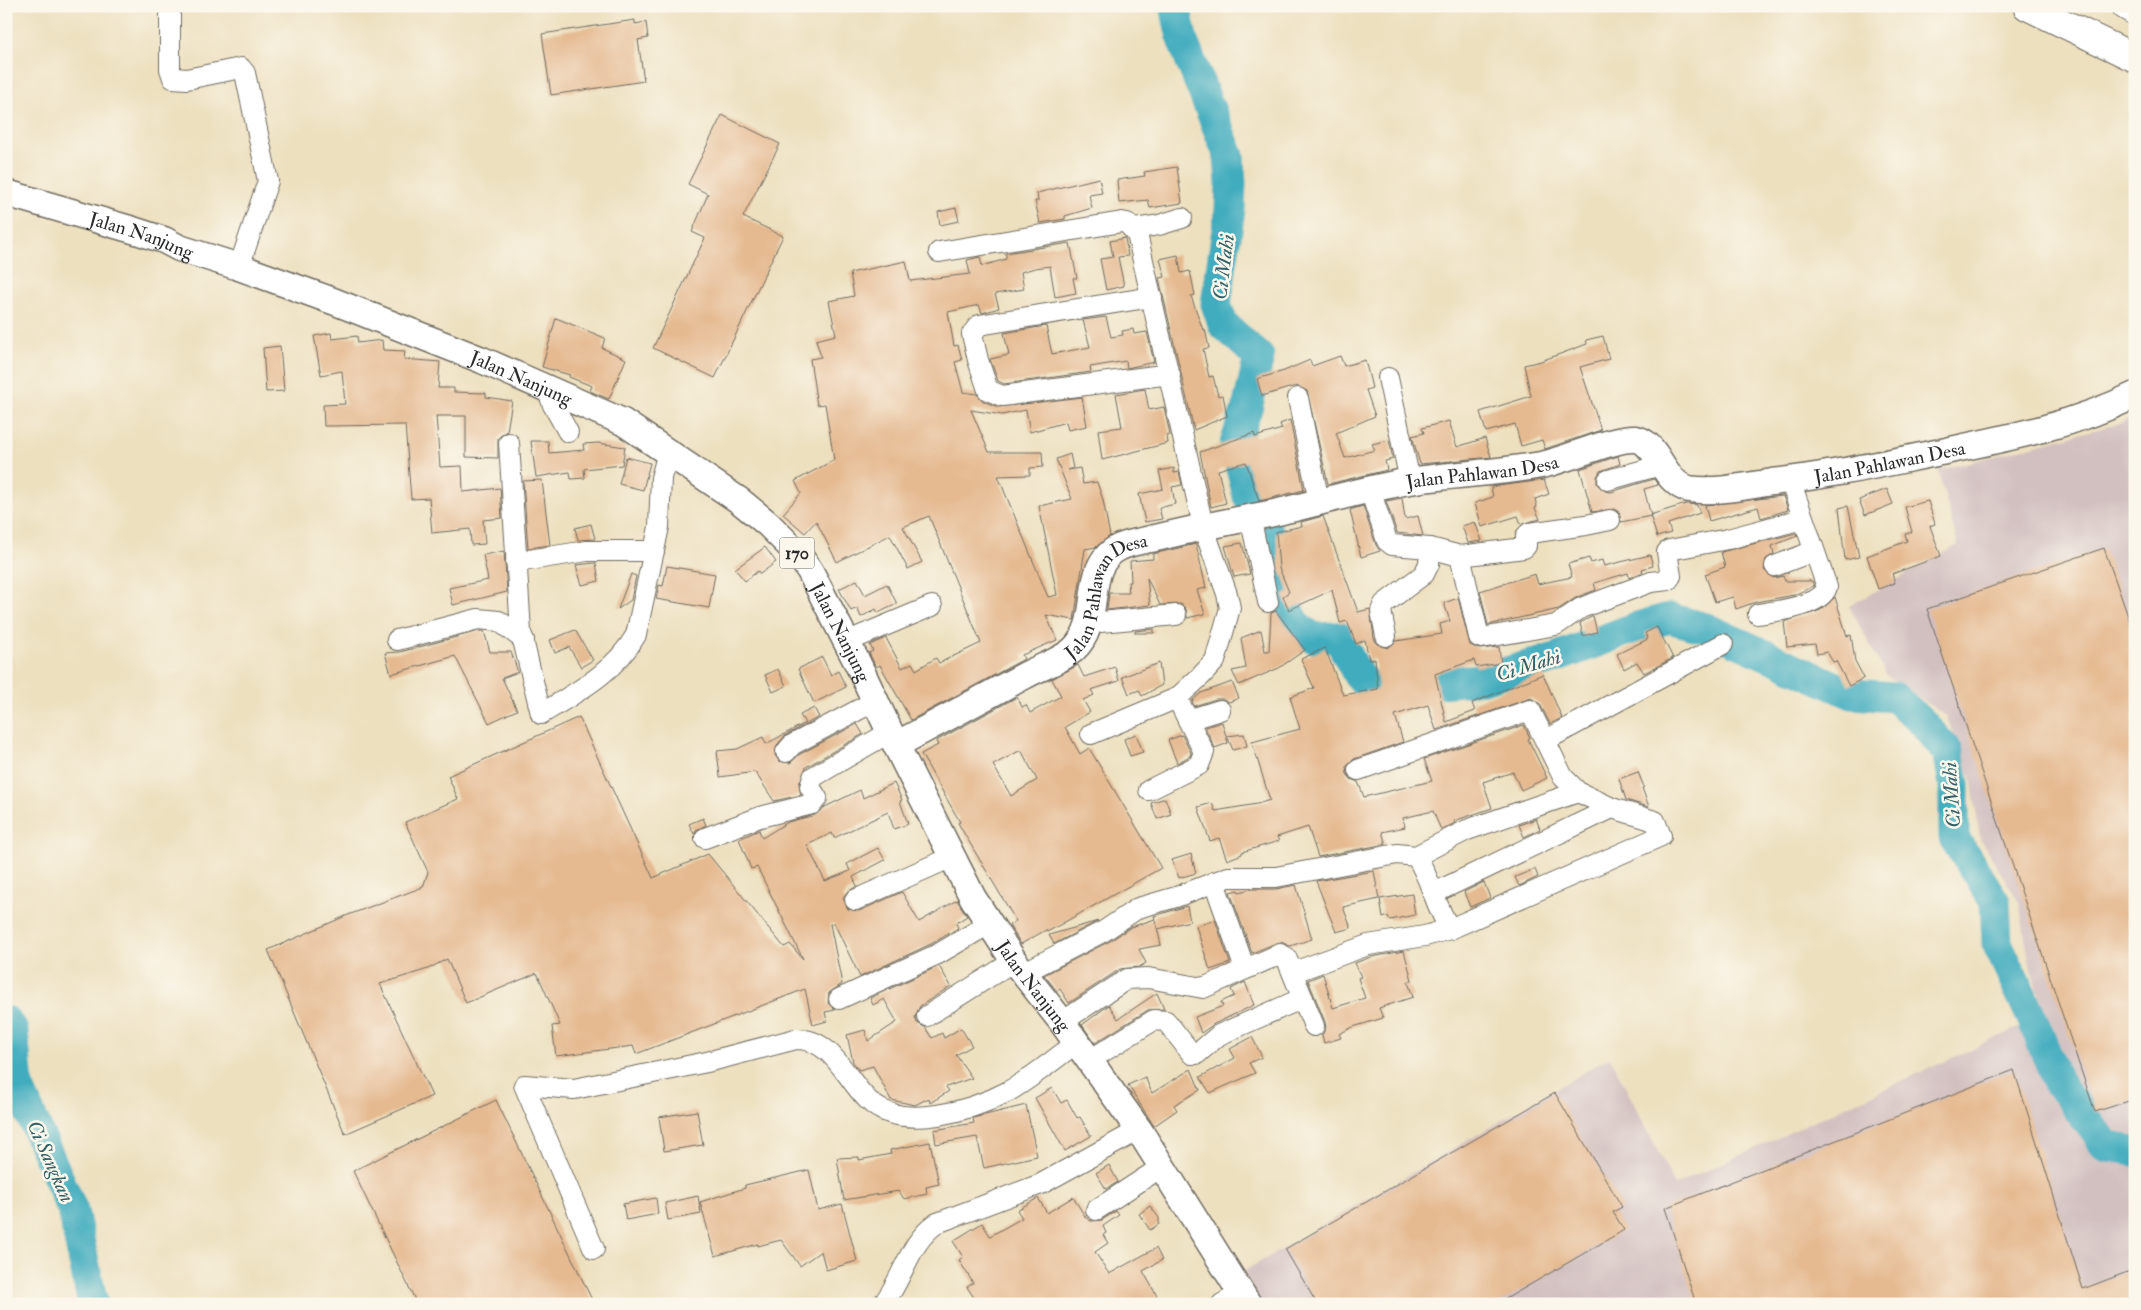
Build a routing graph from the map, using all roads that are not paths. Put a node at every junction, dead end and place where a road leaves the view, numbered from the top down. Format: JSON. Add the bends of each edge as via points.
{"nodes":[{"id":1,"x":170,"y":6,"type":"edge"},
{"id":2,"x":2027,"y":6,"type":"edge"},
{"id":3,"x":2126,"y":6,"type":"edge"},
{"id":4,"x":2135,"y":10,"type":"edge"},
{"id":5,"x":2135,"y":58,"type":"edge"},
{"id":6,"x":6,"y":193,"type":"edge"},
{"id":7,"x":1182,"y":218,"type":"dead end"},
{"id":8,"x":1134,"y":229,"type":"junction"},
{"id":9,"x":939,"y":252,"type":"dead end"},
{"id":10,"x":239,"y":267,"type":"junction"},
{"id":11,"x":1152,"y":298,"type":"junction"},
{"id":12,"x":1170,"y":374,"type":"junction"},
{"id":13,"x":1388,"y":378,"type":"dead end"},
{"id":14,"x":546,"y":389,"type":"junction"},
{"id":15,"x":2135,"y":396,"type":"edge"},
{"id":16,"x":1298,"y":398,"type":"dead end"},
{"id":17,"x":568,"y":432,"type":"dead end"},
{"id":18,"x":509,"y":443,"type":"dead end"},
{"id":19,"x":668,"y":452,"type":"junction"},
{"id":20,"x":1661,"y":465,"type":"junction"},
{"id":21,"x":1608,"y":480,"type":"dead end"},
{"id":22,"x":1790,"y":480,"type":"junction"},
{"id":23,"x":1410,"y":482,"type":"junction"},
{"id":24,"x":1370,"y":490,"type":"junction"},
{"id":25,"x":1319,"y":502,"type":"junction"},
{"id":26,"x":1258,"y":515,"type":"junction"},
{"id":27,"x":1802,"y":519,"type":"junction"},
{"id":28,"x":1610,"y":520,"type":"dead end"},
{"id":29,"x":1203,"y":526,"type":"junction"},
{"id":30,"x":1430,"y":548,"type":"junction"},
{"id":31,"x":654,"y":551,"type":"junction"},
{"id":32,"x":1814,"y":551,"type":"junction"},
{"id":33,"x":1460,"y":556,"type":"junction"},
{"id":34,"x":516,"y":562,"type":"junction"},
{"id":35,"x":1775,"y":566,"type":"dead end"},
{"id":36,"x":1268,"y":602,"type":"dead end"},
{"id":37,"x":932,"y":606,"type":"dead end"},
{"id":38,"x":1758,"y":614,"type":"dead end"},
{"id":39,"x":1176,"y":615,"type":"dead end"},
{"id":40,"x":1090,"y":623,"type":"junction"},
{"id":41,"x":1386,"y":636,"type":"dead end"},
{"id":42,"x":397,"y":640,"type":"dead end"},
{"id":43,"x":524,"y":640,"type":"junction"},
{"id":44,"x":846,"y":642,"type":"junction"},
{"id":45,"x":1723,"y":644,"type":"dead end"},
{"id":46,"x":1176,"y":698,"type":"junction"},
{"id":47,"x":875,"y":700,"type":"junction"},
{"id":48,"x":1220,"y":710,"type":"dead end"},
{"id":49,"x":1188,"y":720,"type":"junction"},
{"id":50,"x":1091,"y":734,"type":"dead end"},
{"id":51,"x":893,"y":739,"type":"junction"},
{"id":52,"x":1546,"y":740,"type":"junction"},
{"id":53,"x":786,"y":752,"type":"dead end"},
{"id":54,"x":1358,"y":770,"type":"dead end"},
{"id":55,"x":1149,"y":790,"type":"dead end"},
{"id":56,"x":1578,"y":792,"type":"junction"},
{"id":57,"x":1612,"y":808,"type":"junction"},
{"id":58,"x":705,"y":838,"type":"dead end"},
{"id":59,"x":1416,"y":856,"type":"junction"},
{"id":60,"x":952,"y":858,"type":"junction"},
{"id":61,"x":1214,"y":882,"type":"junction"},
{"id":62,"x":1434,"y":893,"type":"junction"},
{"id":63,"x":855,"y":900,"type":"dead end"},
{"id":64,"x":989,"y":924,"type":"junction"},
{"id":65,"x":1450,"y":930,"type":"junction"},
{"id":66,"x":1018,"y":967,"type":"junction"},
{"id":67,"x":1245,"y":969,"type":"junction"},
{"id":68,"x":1294,"y":972,"type":"junction"},
{"id":69,"x":1303,"y":998,"type":"junction"},
{"id":70,"x":839,"y":999,"type":"dead end"},
{"id":71,"x":927,"y":1016,"type":"dead end"},
{"id":72,"x":1314,"y":1026,"type":"dead end"},
{"id":73,"x":1076,"y":1041,"type":"junction"},
{"id":74,"x":1139,"y":1130,"type":"junction"},
{"id":75,"x":1163,"y":1166,"type":"junction"},
{"id":76,"x":1096,"y":1210,"type":"dead end"},
{"id":77,"x":594,"y":1249,"type":"dead end"},
{"id":78,"x":1237,"y":1300,"type":"edge"},
{"id":79,"x":883,"y":1304,"type":"edge"}],
"edges":[{"from":1,"to":10,"type":"street","via":[[170,69],[173,78],[187,79],[240,68],[245,73],[268,181]]},
{"from":2,"to":5,"type":"highway"},
{"from":3,"to":4,"type":"highway"},
{"from":6,"to":10,"type":"main road","name":"Jalan Nanjung","number":"170","via":[[134,230]]},
{"from":7,"to":8,"type":"street"},
{"from":8,"to":9,"type":"street","via":[[1122,222]]},
{"from":8,"to":11,"type":"street"},
{"from":10,"to":14,"type":"main road","name":"Jalan Nanjung","number":"170","via":[[482,360]]},
{"from":11,"to":12,"type":"street"},
{"from":11,"to":12,"type":"street","via":[[979,325],[972,334],[978,360],[988,390],[1002,396]]},
{"from":12,"to":29,"type":"street"},
{"from":13,"to":23,"type":"street"},
{"from":14,"to":17,"type":"street"},
{"from":14,"to":19,"type":"main road","name":"Jalan Nanjung","number":"170","via":[[623,422]]},
{"from":15,"to":22,"type":"main road","name":"Jalan Pahlawan Desa","via":[[2097,413],[2044,429]]},
{"from":16,"to":25,"type":"street"},
{"from":18,"to":34,"type":"street"},
{"from":19,"to":31,"type":"street","via":[[661,478],[659,527]]},
{"from":19,"to":44,"type":"main road","name":"Jalan Nanjung","number":"170","via":[[740,501],[798,554]]},
{"from":20,"to":21,"type":"street"},
{"from":20,"to":22,"type":"main road","name":"Jalan Pahlawan Desa","via":[[1673,481],[1690,489]]},
{"from":20,"to":23,"type":"main road","name":"Jalan Pahlawan Desa","via":[[1648,446],[1635,439],[1542,465]]},
{"from":22,"to":27,"type":"street"},
{"from":23,"to":24,"type":"main road","name":"Jalan Pahlawan Desa"},
{"from":24,"to":25,"type":"main road","name":"Jalan Pahlawan Desa"},
{"from":24,"to":30,"type":"street","via":[[1388,543]]},
{"from":25,"to":26,"type":"main road","name":"Jalan Pahlawan Desa"},
{"from":26,"to":29,"type":"main road","name":"Jalan Pahlawan Desa"},
{"from":26,"to":36,"type":"street"},
{"from":27,"to":32,"type":"street"},
{"from":27,"to":33,"type":"street","via":[[1728,539],[1670,550],[1667,552],[1671,576],[1668,580],[1651,582],[1581,608],[1556,625],[1482,638],[1479,637]]},
{"from":28,"to":33,"type":"street","via":[[1529,533],[1524,548]]},
{"from":29,"to":40,"type":"main road","name":"Jalan Pahlawan Desa","via":[[1127,545],[1112,552],[1095,577]]},
{"from":29,"to":46,"type":"street","via":[[1230,608],[1215,661]]},
{"from":30,"to":33,"type":"street"},
{"from":30,"to":41,"type":"street","via":[[1429,564],[1424,574],[1384,604]]},
{"from":31,"to":34,"type":"street","via":[[587,551]]},
{"from":31,"to":43,"type":"street","via":[[636,635],[630,645],[606,672],[541,714]]},
{"from":32,"to":35,"type":"street"},
{"from":32,"to":38,"type":"street","via":[[1827,587],[1824,594],[1808,604]]},
{"from":34,"to":43,"type":"street"},
{"from":37,"to":44,"type":"street"},
{"from":39,"to":40,"type":"street"},
{"from":40,"to":51,"type":"main road","name":"Jalan Pahlawan Desa","via":[[1080,642],[1061,659]]},
{"from":42,"to":43,"type":"street","via":[[478,619],[499,621]]},
{"from":44,"to":47,"type":"main road","name":"Jalan Nanjung","number":"170"},
{"from":45,"to":52,"type":"street"},
{"from":46,"to":49,"type":"street"},
{"from":46,"to":50,"type":"street"},
{"from":47,"to":51,"type":"main road","name":"Jalan Nanjung","number":"170"},
{"from":47,"to":53,"type":"street","via":[[792,745]]},
{"from":48,"to":49,"type":"street"},
{"from":49,"to":55,"type":"street","via":[[1204,758],[1199,765]]},
{"from":51,"to":58,"type":"street","via":[[813,777],[810,786],[817,798],[812,804],[760,817]]},
{"from":51,"to":60,"type":"main road","name":"Jalan Nanjung","number":"170"},
{"from":52,"to":54,"type":"street","via":[[1534,714],[1525,710]]},
{"from":52,"to":56,"type":"street","via":[[1563,777]]},
{"from":56,"to":57,"type":"street"},
{"from":56,"to":59,"type":"street","via":[[1467,830]]},
{"from":57,"to":62,"type":"street"},
{"from":57,"to":65,"type":"street","via":[[1656,822],[1661,836]]},
{"from":59,"to":61,"type":"street","via":[[1397,854],[1276,877],[1228,877]]},
{"from":59,"to":62,"type":"street"},
{"from":60,"to":63,"type":"street"},
{"from":60,"to":64,"type":"main road","name":"Jalan Nanjung","number":"170"},
{"from":61,"to":66,"type":"street","via":[[1138,908],[1104,931]]},
{"from":61,"to":67,"type":"street"},
{"from":62,"to":65,"type":"street"},
{"from":64,"to":66,"type":"main road","name":"Jalan Nanjung","number":"170"},
{"from":64,"to":70,"type":"street","via":[[938,954]]},
{"from":65,"to":68,"type":"street","via":[[1368,945]]},
{"from":66,"to":71,"type":"street"},
{"from":66,"to":73,"type":"main road","name":"Jalan Nanjung","number":"170"},
{"from":67,"to":68,"type":"street","via":[[1280,954],[1286,956]]},
{"from":67,"to":73,"type":"street","via":[[1203,988],[1148,978],[1127,979]]},
{"from":68,"to":69,"type":"street"},
{"from":69,"to":72,"type":"street"},
{"from":69,"to":73,"type":"street","via":[[1220,1035],[1197,1054],[1192,1054],[1166,1021],[1154,1020]]},
{"from":73,"to":74,"type":"main road","name":"Jalan Nanjung","number":"170"},
{"from":73,"to":77,"type":"street","via":[[1050,1064],[1008,1091],[961,1109],[920,1117],[894,1114],[875,1106],[828,1050],[807,1039],[574,1089],[524,1086]]},
{"from":74,"to":75,"type":"main road","name":"Jalan Nanjung","number":"170"},
{"from":74,"to":79,"type":"street","via":[[1041,1184],[937,1223],[916,1243],[895,1290]]},
{"from":75,"to":76,"type":"street"},
{"from":75,"to":78,"type":"main road","name":"Jalan Nanjung","number":"170"}]}
